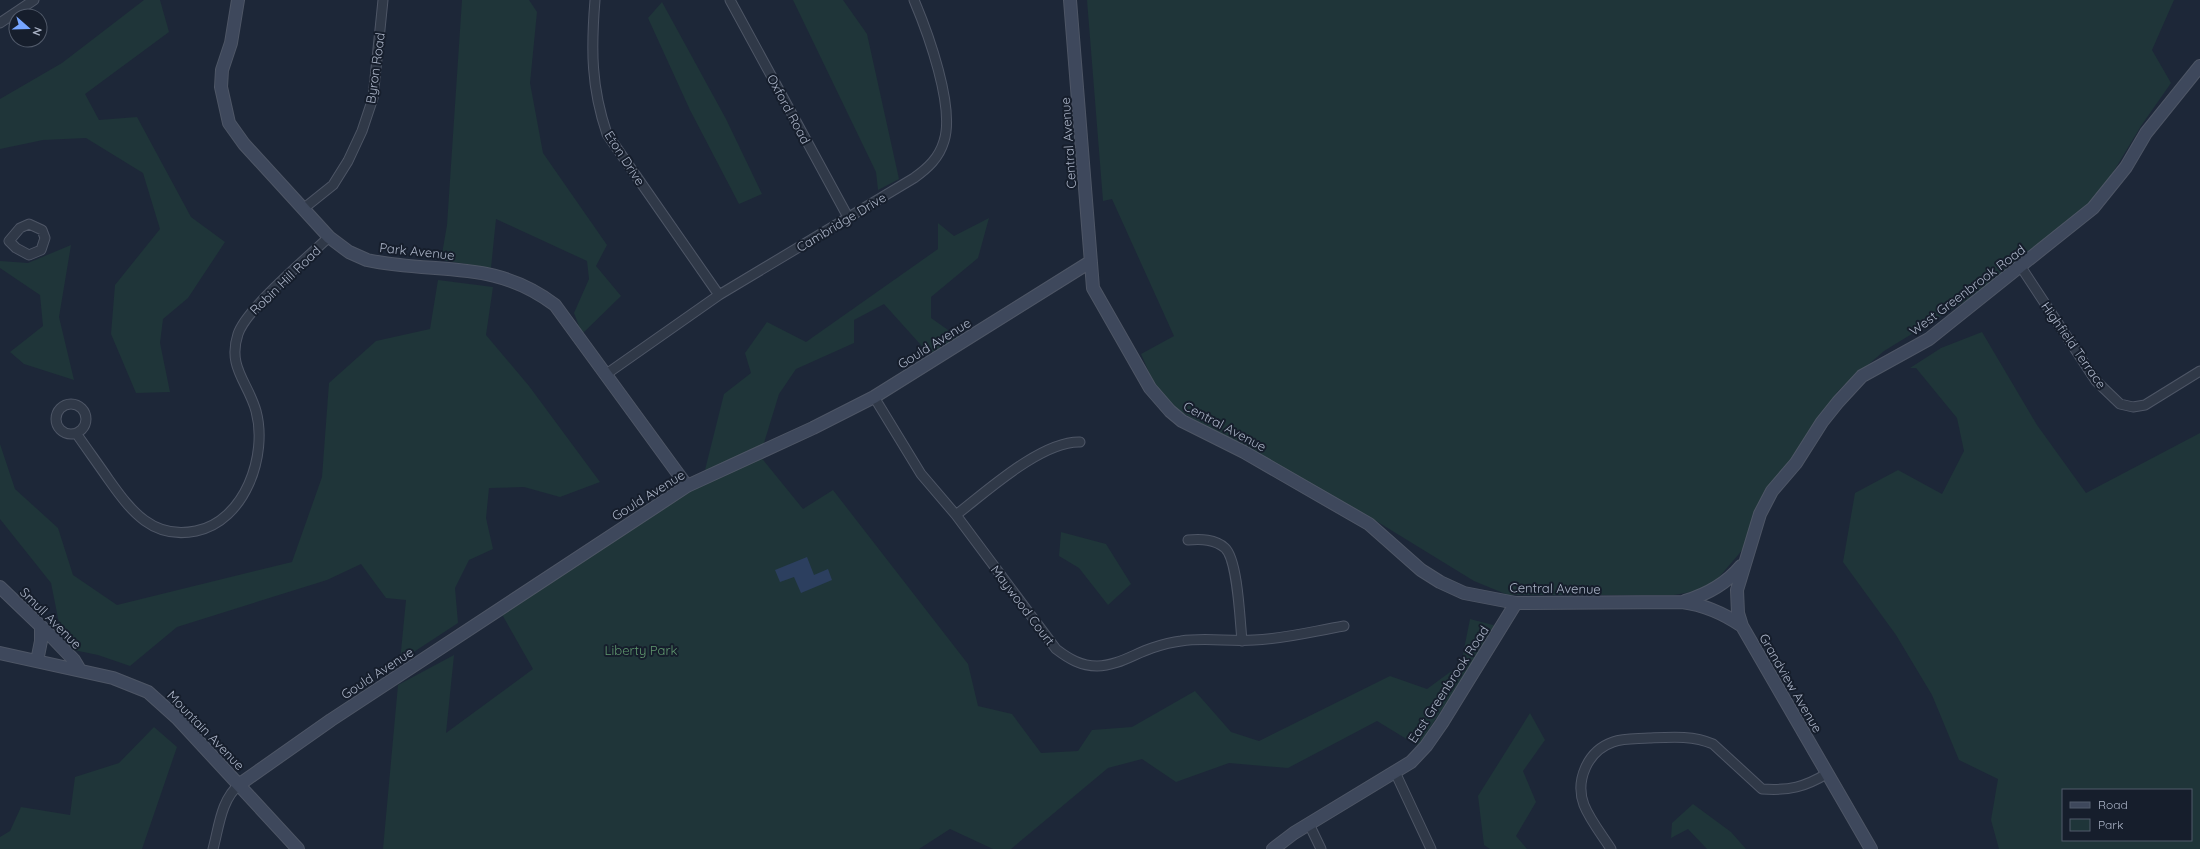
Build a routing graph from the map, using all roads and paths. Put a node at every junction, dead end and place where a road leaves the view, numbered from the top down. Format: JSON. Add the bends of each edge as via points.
{"nodes":[{"id":1,"x":238,"y":0,"type":"edge"},
{"id":2,"x":383,"y":0,"type":"edge"},
{"id":3,"x":595,"y":0,"type":"edge"},
{"id":4,"x":730,"y":0,"type":"edge"},
{"id":5,"x":914,"y":0,"type":"edge"},
{"id":6,"x":1070,"y":0,"type":"edge"},
{"id":7,"x":30,"y":1,"type":"edge"},
{"id":8,"x":0,"y":23,"type":"edge"},
{"id":9,"x":2200,"y":66,"type":"edge"},
{"id":10,"x":304,"y":210,"type":"junction"},
{"id":11,"x":848,"y":218,"type":"junction"},
{"id":12,"x":329,"y":238,"type":"junction"},
{"id":13,"x":1090,"y":262,"type":"junction"},
{"id":14,"x":2021,"y":267,"type":"junction"},
{"id":15,"x":719,"y":295,"type":"junction"},
{"id":16,"x":2200,"y":371,"type":"edge"},
{"id":17,"x":605,"y":375,"type":"junction"},
{"id":18,"x":874,"y":397,"type":"junction"},
{"id":19,"x":76,"y":433,"type":"dead end"},
{"id":20,"x":1080,"y":442,"type":"dead end"},
{"id":21,"x":687,"y":486,"type":"junction"},
{"id":22,"x":956,"y":515,"type":"junction"},
{"id":23,"x":1188,"y":540,"type":"dead end"},
{"id":24,"x":1744,"y":562,"type":"junction"},
{"id":25,"x":0,"y":587,"type":"edge"},
{"id":26,"x":1682,"y":602,"type":"junction"},
{"id":27,"x":1516,"y":603,"type":"junction"},
{"id":28,"x":1637,"y":603,"type":"joint"},
{"id":29,"x":1344,"y":626,"type":"dead end"},
{"id":30,"x":1742,"y":626,"type":"junction"},
{"id":31,"x":41,"y":628,"type":"junction"},
{"id":32,"x":1242,"y":641,"type":"junction"},
{"id":33,"x":0,"y":653,"type":"edge"},
{"id":34,"x":37,"y":661,"type":"junction"},
{"id":35,"x":80,"y":670,"type":"junction"},
{"id":36,"x":1394,"y":772,"type":"junction"},
{"id":37,"x":1828,"y":773,"type":"junction"},
{"id":38,"x":240,"y":784,"type":"junction"},
{"id":39,"x":1309,"y":824,"type":"junction"},
{"id":40,"x":213,"y":849,"type":"edge"},
{"id":41,"x":298,"y":849,"type":"edge"},
{"id":42,"x":1273,"y":849,"type":"edge"},
{"id":43,"x":1321,"y":849,"type":"edge"},
{"id":44,"x":1431,"y":849,"type":"edge"},
{"id":45,"x":1612,"y":849,"type":"edge"},
{"id":46,"x":1871,"y":849,"type":"edge"}],
"edges":[{"from":1,"to":10,"type":"street","name":"Park Avenue","via":[[231,43],[222,70],[221,87],[229,123],[244,144]]},
{"from":2,"to":10,"type":"street","name":"Byron Road","via":[[373,98],[362,131],[348,162],[333,185]]},
{"from":3,"to":15,"type":"street","name":"Eton Drive","via":[[591,41],[592,74],[598,109],[607,134]]},
{"from":4,"to":11,"type":"street","name":"Oxford Road"},
{"from":5,"to":11,"type":"street","name":"Cambridge Drive","via":[[938,67],[947,116],[944,142],[939,154],[927,169]]},
{"from":6,"to":13,"type":"street","name":"Central Avenue"},
{"from":7,"to":8,"type":"street"},
{"from":9,"to":14,"type":"street","name":"West Greenbrook Road","via":[[2146,133],[2126,167],[2101,200]]},
{"from":10,"to":12,"type":"street","name":"Park Avenue"},
{"from":11,"to":15,"type":"street","name":"Cambridge Drive"},
{"from":12,"to":17,"type":"street","name":"Park Avenue","via":[[349,252],[367,260],[485,273],[529,288],[555,305]]},
{"from":12,"to":19,"type":"street","name":"Robin Hill Road","via":[[250,313],[238,334],[235,358],[239,376],[255,409],[258,445],[254,468],[245,490],[221,521],[201,530],[180,533],[165,531],[145,522],[127,505]]},
{"from":13,"to":18,"type":"street","name":"Gould Avenue"},
{"from":13,"to":27,"type":"street","name":"Central Avenue","via":[[1091,279],[1096,293],[1150,388],[1170,412],[1369,524],[1421,570],[1440,582],[1477,597]]},
{"from":14,"to":16,"type":"street","name":"Highfield Terrace","via":[[2096,381],[2120,404],[2133,407],[2145,405]]},
{"from":14,"to":24,"type":"street","name":"West Greenbrook Road","via":[[1929,339],[1871,370],[1852,387],[1822,422],[1796,463],[1772,492],[1760,514]]},
{"from":15,"to":17,"type":"street","name":"Cambridge Drive"},
{"from":17,"to":21,"type":"street","name":"Park Avenue"},
{"from":18,"to":21,"type":"street","name":"Gould Avenue"},
{"from":18,"to":22,"type":"street","name":"Maywood Court","via":[[921,474]]},
{"from":20,"to":22,"type":"street","via":[[1061,444],[1016,468]]},
{"from":21,"to":38,"type":"street","name":"Gould Avenue","via":[[331,720]]},
{"from":22,"to":32,"type":"street","name":"Maywood Court","via":[[1056,649],[1070,660],[1098,666],[1115,663],[1152,647],[1181,641]]},
{"from":23,"to":32,"type":"street","via":[[1203,539],[1216,542],[1226,549],[1234,567]]},
{"from":24,"to":26,"type":"street","via":[[1724,583],[1699,597]]},
{"from":24,"to":30,"type":"street","name":"West Greenbrook Road","via":[[1737,590],[1738,613]]},
{"from":25,"to":31,"type":"street","name":"Smull Avenue"},
{"from":26,"to":28,"type":"street","name":"Grandview Avenue"},
{"from":26,"to":30,"type":"street","name":"Grandview Avenue","via":[[1705,606]]},
{"from":27,"to":28,"type":"street","name":"Central Avenue"},
{"from":27,"to":36,"type":"street","name":"East Greenbrook Road","via":[[1426,746],[1411,762]]},
{"from":29,"to":32,"type":"street","name":"Maywood Court","via":[[1267,640]]},
{"from":30,"to":37,"type":"street","name":"Grandview Avenue"},
{"from":31,"to":34,"type":"street"},
{"from":31,"to":35,"type":"street","name":"Smull Avenue","via":[[74,660]]},
{"from":33,"to":34,"type":"street","name":"Mountain Avenue"},
{"from":34,"to":35,"type":"street","name":"Mountain Avenue"},
{"from":35,"to":38,"type":"street","name":"Mountain Avenue","via":[[113,678],[148,692],[168,709]]},
{"from":36,"to":39,"type":"street","name":"East Greenbrook Road"},
{"from":36,"to":44,"type":"street"},
{"from":37,"to":45,"type":"street","via":[[1808,785],[1762,789],[1713,744],[1704,740],[1670,737],[1612,742],[1588,762],[1580,785],[1584,806]]},
{"from":37,"to":46,"type":"street","name":"Grandview Avenue"},
{"from":38,"to":40,"type":"street","via":[[225,804]]},
{"from":38,"to":41,"type":"street","name":"Mountain Avenue"},
{"from":39,"to":42,"type":"street","name":"East Greenbrook Road"},
{"from":39,"to":43,"type":"street"}]}
